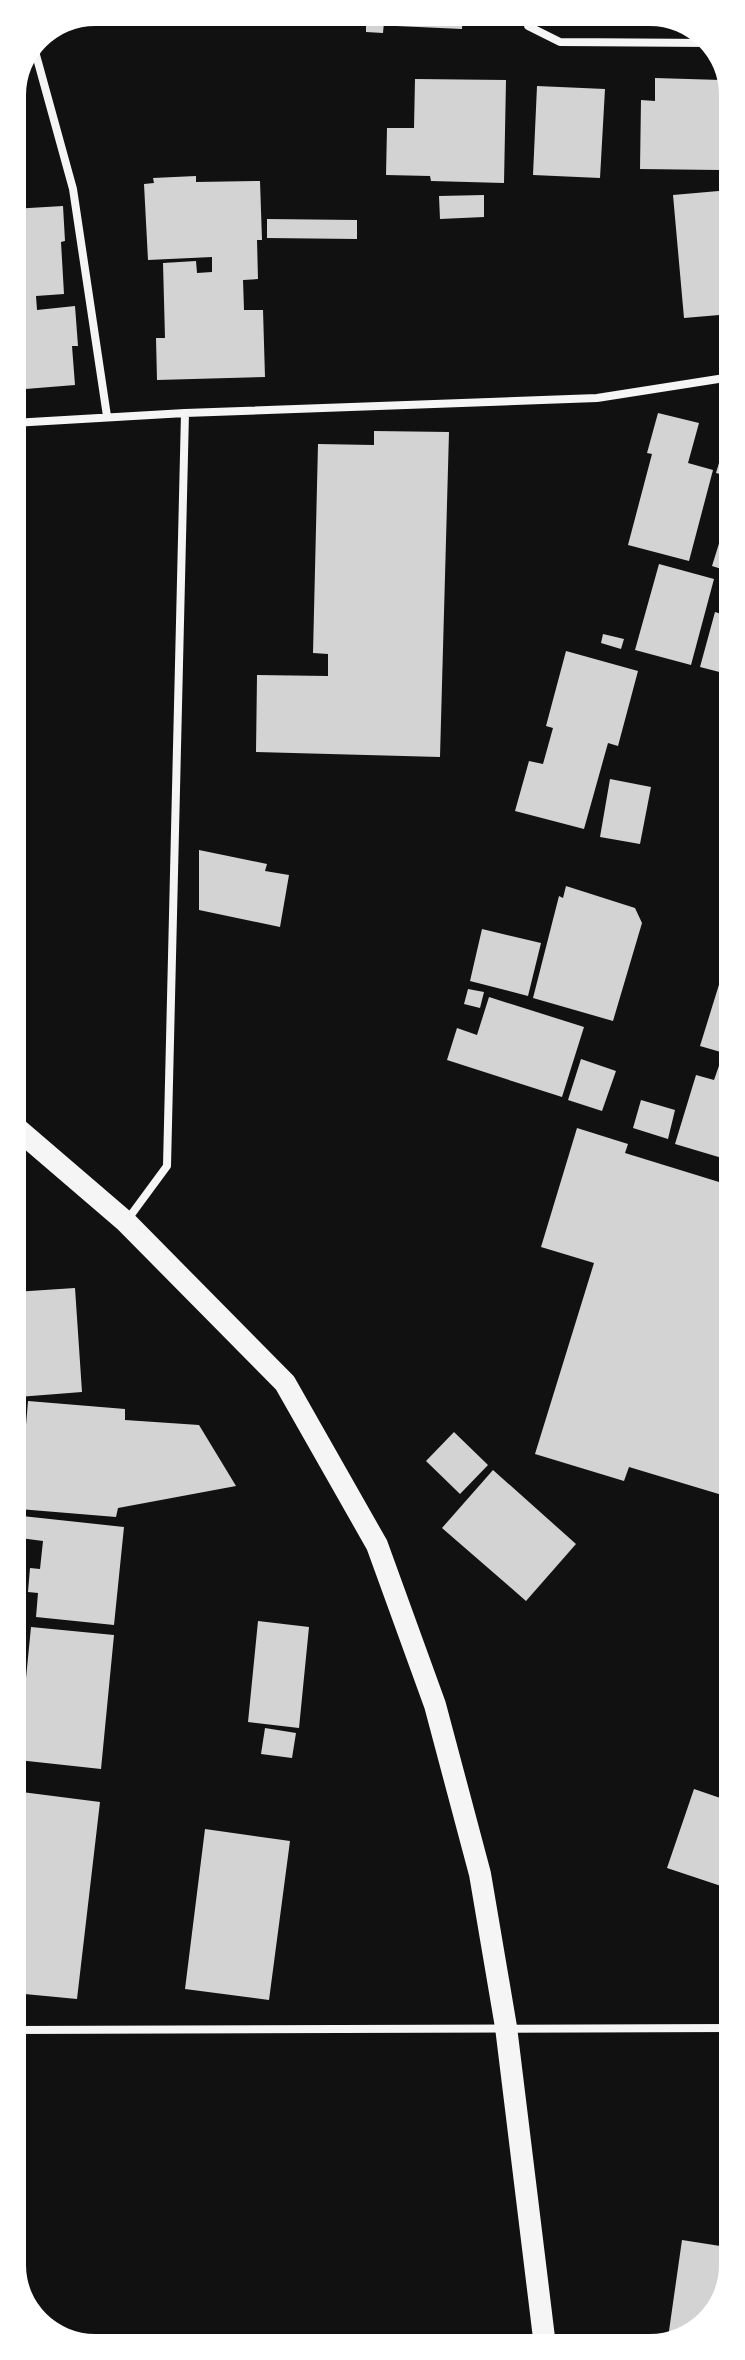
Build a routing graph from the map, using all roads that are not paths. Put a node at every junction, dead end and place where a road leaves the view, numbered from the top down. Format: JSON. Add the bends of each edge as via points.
{"nodes":[{"id":1,"x":528,"y":26,"type":"edge"},
{"id":2,"x":695,"y":43,"type":"edge"},
{"id":3,"x":37,"y":59,"type":"edge"},
{"id":4,"x":719,"y":379,"type":"edge"},
{"id":5,"x":185,"y":413,"type":"junction"},
{"id":6,"x":107,"y":416,"type":"junction"},
{"id":7,"x":26,"y":422,"type":"edge"},
{"id":8,"x":26,"y":1136,"type":"edge"},
{"id":9,"x":126,"y":1222,"type":"junction"},
{"id":10,"x":506,"y":2027,"type":"junction"},
{"id":11,"x":719,"y":2028,"type":"edge"},
{"id":12,"x":26,"y":2030,"type":"edge"},
{"id":13,"x":544,"y":2334,"type":"edge"}],
"edges":[{"from":1,"to":2,"type":"street","via":[[560,42]]},
{"from":3,"to":6,"type":"street","via":[[73,189]]},
{"from":4,"to":5,"type":"street","via":[[597,398]]},
{"from":5,"to":6,"type":"street"},
{"from":5,"to":9,"type":"street","via":[[167,1166]]},
{"from":6,"to":7,"type":"street"},
{"from":8,"to":9,"type":"highway"},
{"from":9,"to":10,"type":"highway","via":[[285,1383],[377,1545],[435,1705],[480,1874]]},
{"from":10,"to":11,"type":"street"},
{"from":10,"to":12,"type":"street"},
{"from":10,"to":13,"type":"highway"}]}
